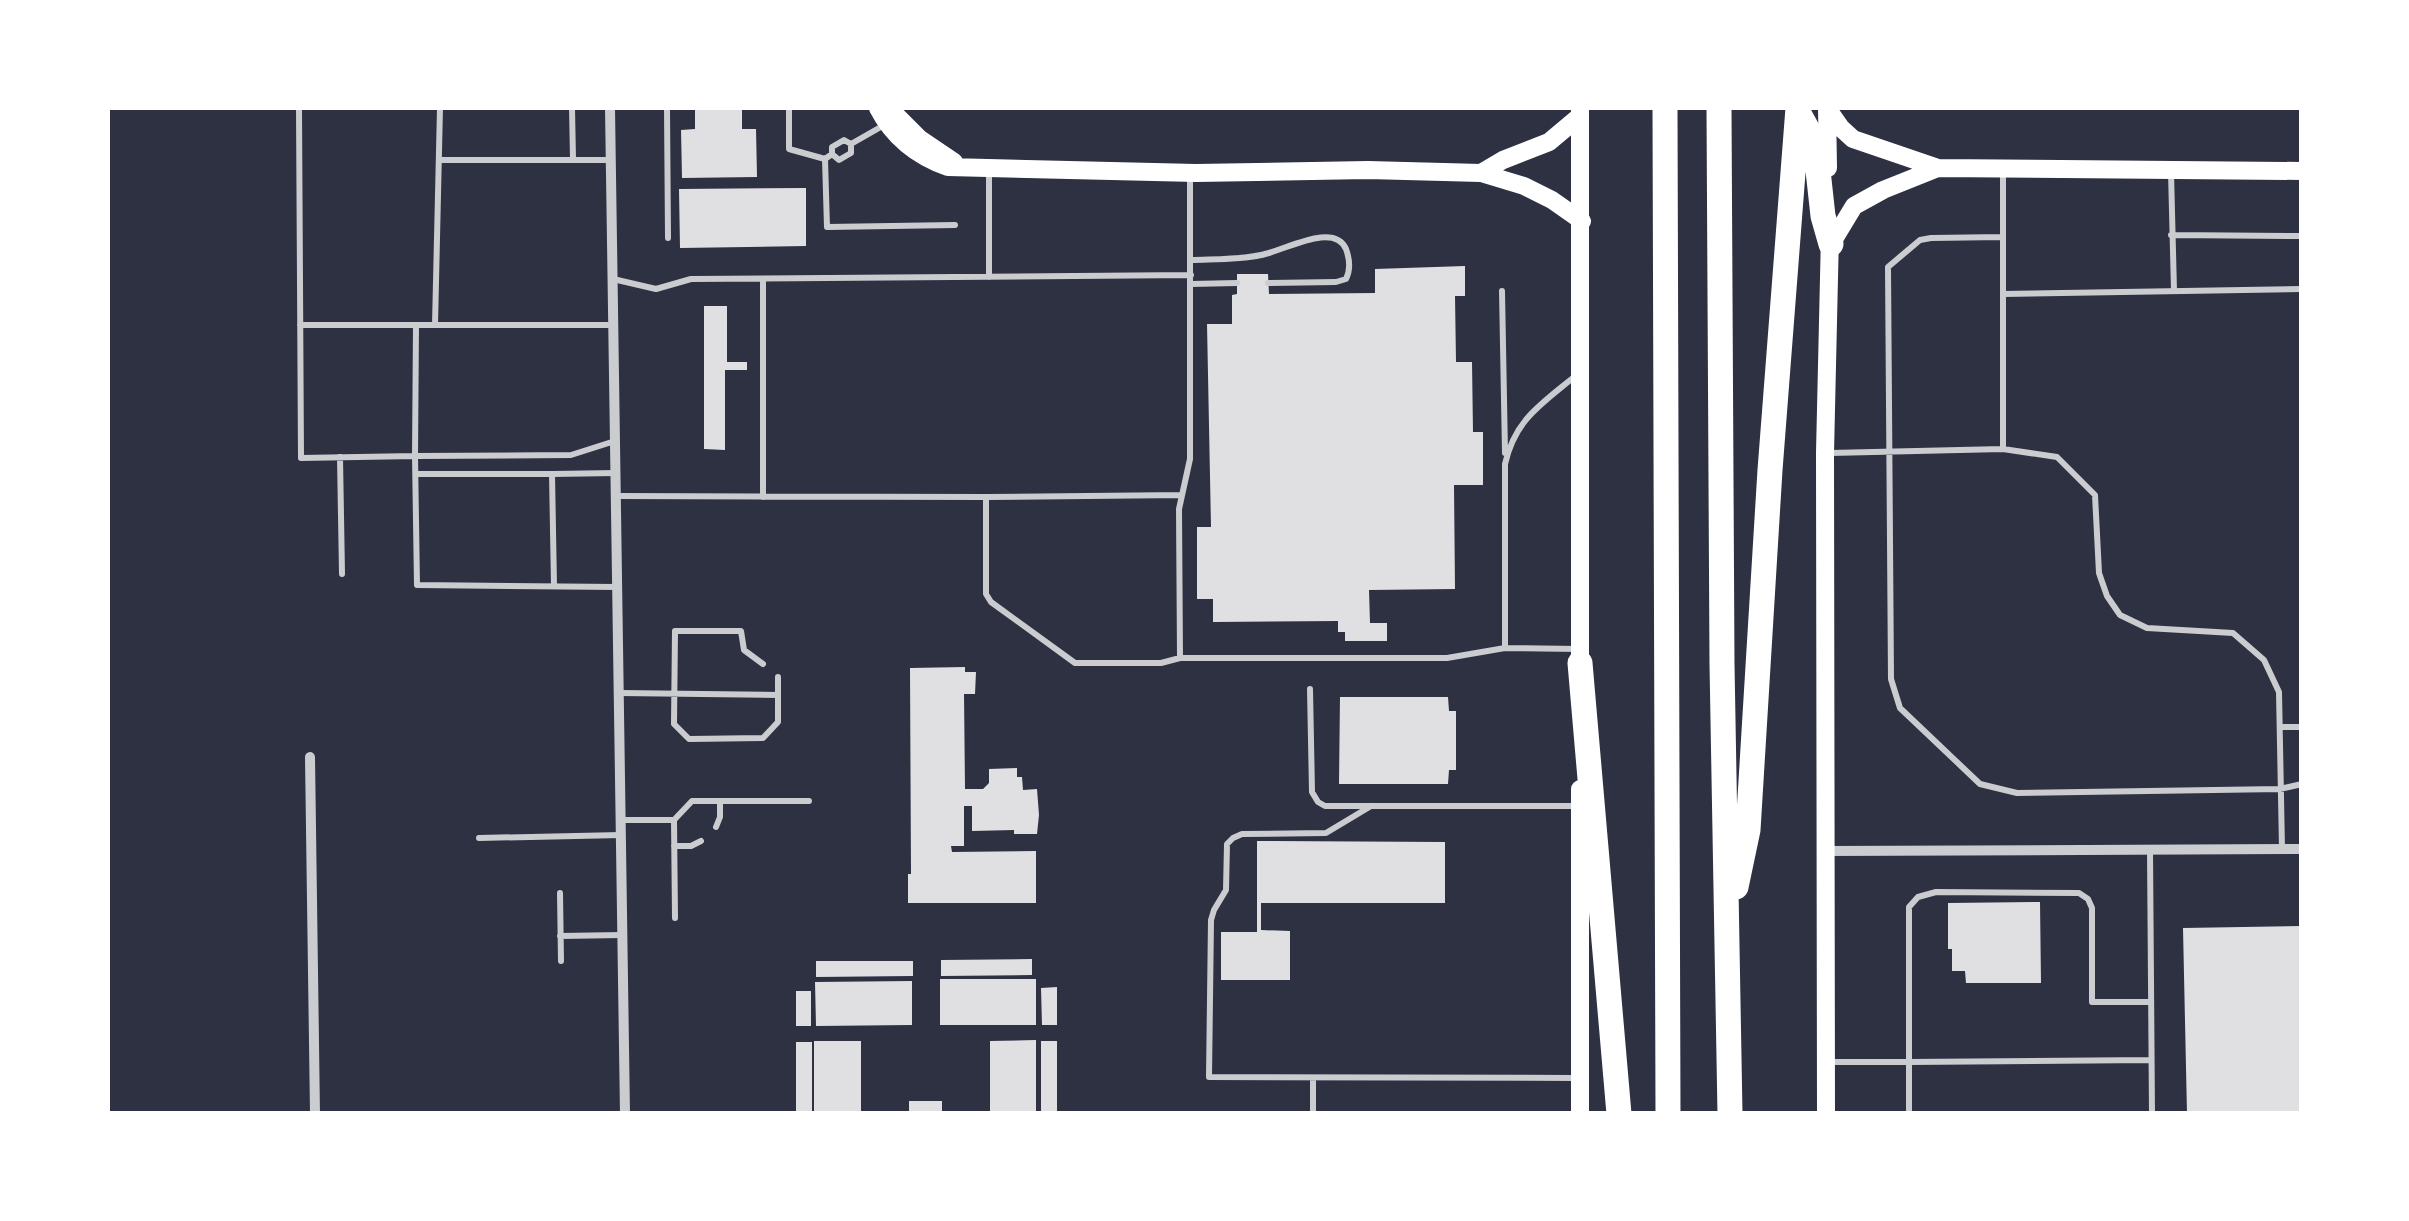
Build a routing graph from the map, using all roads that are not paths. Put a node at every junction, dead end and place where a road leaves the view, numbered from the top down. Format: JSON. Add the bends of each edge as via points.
{"nodes":[{"id":1,"x":299,"y":108,"type":"edge"},
{"id":2,"x":440,"y":108,"type":"edge"},
{"id":3,"x":572,"y":108,"type":"edge"},
{"id":4,"x":610,"y":108,"type":"edge"},
{"id":5,"x":667,"y":108,"type":"edge"},
{"id":6,"x":789,"y":108,"type":"edge"},
{"id":7,"x":1666,"y":108,"type":"edge"},
{"id":8,"x":1719,"y":108,"type":"edge"},
{"id":9,"x":1827,"y":108,"type":"edge"},
{"id":10,"x":1798,"y":110,"type":"edge"},
{"id":11,"x":1580,"y":112,"type":"edge"},
{"id":12,"x":884,"y":113,"type":"edge"},
{"id":13,"x":829,"y":157,"type":"junction"},
{"id":14,"x":438,"y":160,"type":"junction"},
{"id":15,"x":573,"y":160,"type":"junction"},
{"id":16,"x":611,"y":160,"type":"junction"},
{"id":17,"x":1938,"y":168,"type":"junction"},
{"id":18,"x":989,"y":169,"type":"junction"},
{"id":19,"x":2003,"y":169,"type":"junction"},
{"id":20,"x":2171,"y":170,"type":"junction"},
{"id":21,"x":2302,"y":171,"type":"edge"},
{"id":22,"x":1190,"y":172,"type":"junction"},
{"id":23,"x":1481,"y":173,"type":"junction"},
{"id":24,"x":1582,"y":221,"type":"junction"},
{"id":25,"x":956,"y":225,"type":"dead end"},
{"id":26,"x":2171,"y":235,"type":"junction"},
{"id":27,"x":2302,"y":236,"type":"edge"},
{"id":28,"x":2002,"y":237,"type":"junction"},
{"id":29,"x":668,"y":238,"type":"dead end"},
{"id":30,"x":1831,"y":244,"type":"junction"},
{"id":31,"x":1191,"y":260,"type":"junction"},
{"id":32,"x":990,"y":277,"type":"junction"},
{"id":33,"x":613,"y":279,"type":"junction"},
{"id":34,"x":763,"y":279,"type":"junction"},
{"id":35,"x":1191,"y":280,"type":"junction"},
{"id":36,"x":1237,"y":284,"type":"dead end"},
{"id":37,"x":1268,"y":284,"type":"dead end"},
{"id":38,"x":2302,"y":289,"type":"edge"},
{"id":39,"x":1502,"y":291,"type":"dead end"},
{"id":40,"x":2174,"y":291,"type":"junction"},
{"id":41,"x":2002,"y":294,"type":"junction"},
{"id":42,"x":300,"y":325,"type":"junction"},
{"id":43,"x":416,"y":325,"type":"junction"},
{"id":44,"x":435,"y":325,"type":"junction"},
{"id":45,"x":614,"y":325,"type":"junction"},
{"id":46,"x":1581,"y":372,"type":"junction"},
{"id":47,"x":615,"y":441,"type":"junction"},
{"id":48,"x":2004,"y":449,"type":"junction"},
{"id":49,"x":1888,"y":452,"type":"junction"},
{"id":50,"x":1824,"y":454,"type":"junction"},
{"id":51,"x":416,"y":456,"type":"junction"},
{"id":52,"x":340,"y":457,"type":"junction"},
{"id":53,"x":1505,"y":464,"type":"junction"},
{"id":54,"x":616,"y":473,"type":"junction"},
{"id":55,"x":416,"y":474,"type":"junction"},
{"id":56,"x":552,"y":474,"type":"junction"},
{"id":57,"x":1182,"y":495,"type":"junction"},
{"id":58,"x":616,"y":496,"type":"junction"},
{"id":59,"x":763,"y":497,"type":"junction"},
{"id":60,"x":986,"y":498,"type":"junction"},
{"id":61,"x":342,"y":574,"type":"dead end"},
{"id":62,"x":554,"y":586,"type":"junction"},
{"id":63,"x":618,"y":586,"type":"junction"},
{"id":64,"x":1505,"y":648,"type":"junction"},
{"id":65,"x":1580,"y":656,"type":"junction"},
{"id":66,"x":1180,"y":658,"type":"junction"},
{"id":67,"x":763,"y":664,"type":"dead end"},
{"id":68,"x":778,"y":676,"type":"dead end"},
{"id":69,"x":1310,"y":689,"type":"dead end"},
{"id":70,"x":619,"y":694,"type":"junction"},
{"id":71,"x":674,"y":694,"type":"junction"},
{"id":72,"x":778,"y":695,"type":"junction"},
{"id":73,"x":2280,"y":727,"type":"junction"},
{"id":74,"x":2302,"y":727,"type":"edge"},
{"id":75,"x":310,"y":757,"type":"dead end"},
{"id":76,"x":2302,"y":784,"type":"edge"},
{"id":77,"x":2280,"y":789,"type":"junction"},
{"id":78,"x":720,"y":801,"type":"junction"},
{"id":79,"x":809,"y":801,"type":"dead end"},
{"id":80,"x":1371,"y":806,"type":"junction"},
{"id":81,"x":1580,"y":806,"type":"junction"},
{"id":82,"x":620,"y":820,"type":"junction"},
{"id":83,"x":674,"y":820,"type":"junction"},
{"id":84,"x":716,"y":827,"type":"dead end"},
{"id":85,"x":620,"y":835,"type":"junction"},
{"id":86,"x":479,"y":838,"type":"dead end"},
{"id":87,"x":701,"y":841,"type":"dead end"},
{"id":88,"x":674,"y":846,"type":"junction"},
{"id":89,"x":2282,"y":849,"type":"junction"},
{"id":90,"x":2302,"y":849,"type":"edge"},
{"id":91,"x":2150,"y":850,"type":"junction"},
{"id":92,"x":1826,"y":851,"type":"junction"},
{"id":93,"x":560,"y":893,"type":"dead end"},
{"id":94,"x":674,"y":918,"type":"dead end"},
{"id":95,"x":622,"y":935,"type":"junction"},
{"id":96,"x":560,"y":936,"type":"junction"},
{"id":97,"x":1727,"y":936,"type":"junction"},
{"id":98,"x":560,"y":961,"type":"dead end"},
{"id":99,"x":2151,"y":1002,"type":"junction"},
{"id":100,"x":2152,"y":1060,"type":"junction"},
{"id":101,"x":1826,"y":1062,"type":"junction"},
{"id":102,"x":1910,"y":1062,"type":"junction"},
{"id":103,"x":1312,"y":1078,"type":"junction"},
{"id":104,"x":1580,"y":1078,"type":"junction"},
{"id":105,"x":315,"y":1114,"type":"edge"},
{"id":106,"x":624,"y":1114,"type":"edge"},
{"id":107,"x":1313,"y":1114,"type":"edge"},
{"id":108,"x":1580,"y":1114,"type":"edge"},
{"id":109,"x":1620,"y":1114,"type":"edge"},
{"id":110,"x":1668,"y":1114,"type":"edge"},
{"id":111,"x":1730,"y":1114,"type":"edge"},
{"id":112,"x":1826,"y":1114,"type":"edge"},
{"id":113,"x":1910,"y":1114,"type":"edge"},
{"id":114,"x":2152,"y":1114,"type":"edge"}],
"edges":[{"from":1,"to":42,"type":"lane"},
{"from":2,"to":14,"type":"lane"},
{"from":3,"to":15,"type":"lane"},
{"from":4,"to":16,"type":"street"},
{"from":5,"to":29,"type":"lane"},
{"from":6,"to":13,"type":"lane","via":[[789,149]]},
{"from":7,"to":110,"type":"highway"},
{"from":8,"to":97,"type":"highway"},
{"from":9,"to":17,"type":"main road","via":[[1853,139]]},
{"from":9,"to":30,"type":"main road"},
{"from":10,"to":30,"type":"highway","via":[[1815,142]]},
{"from":10,"to":97,"type":"highway","via":[[1748,830]]},
{"from":11,"to":23,"type":"main road","via":[[1549,142]]},
{"from":11,"to":24,"type":"main road"},
{"from":12,"to":13,"type":"lane","via":[[851,144],[851,153]]},
{"from":12,"to":18,"type":"main road","via":[[927,160]]},
{"from":13,"to":25,"type":"lane","via":[[827,227]]},
{"from":14,"to":15,"type":"lane"},
{"from":14,"to":44,"type":"lane"},
{"from":15,"to":16,"type":"lane"},
{"from":16,"to":33,"type":"street"},
{"from":17,"to":19,"type":"main road"},
{"from":17,"to":30,"type":"main road","via":[[1854,206]]},
{"from":18,"to":22,"type":"main road"},
{"from":18,"to":32,"type":"lane"},
{"from":19,"to":20,"type":"main road"},
{"from":19,"to":28,"type":"lane"},
{"from":20,"to":21,"type":"main road"},
{"from":20,"to":26,"type":"lane"},
{"from":22,"to":23,"type":"main road"},
{"from":22,"to":31,"type":"lane"},
{"from":23,"to":24,"type":"main road","via":[[1524,186]]},
{"from":24,"to":46,"type":"main road"},
{"from":26,"to":27,"type":"lane"},
{"from":26,"to":40,"type":"lane"},
{"from":28,"to":41,"type":"lane"},
{"from":28,"to":49,"type":"lane","via":[[1920,240],[1888,267]]},
{"from":30,"to":50,"type":"main road"},
{"from":31,"to":35,"type":"lane"},
{"from":31,"to":37,"type":"lane","via":[[1258,256],[1320,237],[1342,241],[1346,279]]},
{"from":32,"to":34,"type":"lane"},
{"from":32,"to":35,"type":"lane"},
{"from":33,"to":34,"type":"lane","via":[[656,289],[690,279]]},
{"from":33,"to":45,"type":"street"},
{"from":34,"to":59,"type":"lane"},
{"from":35,"to":36,"type":"lane"},
{"from":35,"to":57,"type":"lane","via":[[1190,459]]},
{"from":38,"to":40,"type":"lane"},
{"from":39,"to":53,"type":"lane"},
{"from":40,"to":41,"type":"lane"},
{"from":41,"to":48,"type":"lane"},
{"from":42,"to":43,"type":"lane"},
{"from":42,"to":52,"type":"lane","via":[[301,458]]},
{"from":43,"to":44,"type":"lane"},
{"from":43,"to":51,"type":"lane"},
{"from":44,"to":45,"type":"lane"},
{"from":45,"to":47,"type":"street"},
{"from":46,"to":53,"type":"lane","via":[[1518,427]]},
{"from":46,"to":65,"type":"main road"},
{"from":47,"to":51,"type":"lane","via":[[571,455]]},
{"from":47,"to":54,"type":"street"},
{"from":48,"to":49,"type":"lane"},
{"from":48,"to":73,"type":"lane","via":[[2056,457],[2095,495],[2099,572],[2120,615],[2147,628],[2232,633],[2264,660],[2279,692]]},
{"from":49,"to":50,"type":"lane"},
{"from":49,"to":77,"type":"lane","via":[[1891,678],[1900,708],[1980,784],[2017,793]]},
{"from":50,"to":92,"type":"main road"},
{"from":51,"to":52,"type":"lane"},
{"from":51,"to":55,"type":"lane"},
{"from":52,"to":61,"type":"lane"},
{"from":53,"to":64,"type":"lane"},
{"from":54,"to":56,"type":"lane"},
{"from":54,"to":58,"type":"street"},
{"from":55,"to":56,"type":"lane"},
{"from":55,"to":62,"type":"lane","via":[[417,585]]},
{"from":56,"to":62,"type":"lane"},
{"from":57,"to":60,"type":"lane"},
{"from":57,"to":66,"type":"lane"},
{"from":58,"to":59,"type":"lane"},
{"from":58,"to":63,"type":"street"},
{"from":59,"to":60,"type":"lane"},
{"from":60,"to":66,"type":"lane","via":[[984,584],[991,602],[1075,663]]},
{"from":62,"to":63,"type":"lane"},
{"from":63,"to":70,"type":"street"},
{"from":64,"to":65,"type":"lane"},
{"from":64,"to":66,"type":"lane","via":[[1447,658]]},
{"from":65,"to":81,"type":"main road"},
{"from":65,"to":109,"type":"highway"},
{"from":67,"to":71,"type":"lane","via":[[744,650],[741,631],[675,631]]},
{"from":68,"to":72,"type":"lane"},
{"from":69,"to":80,"type":"lane","via":[[1312,792],[1325,806]]},
{"from":70,"to":71,"type":"lane"},
{"from":70,"to":82,"type":"street"},
{"from":71,"to":72,"type":"lane"},
{"from":71,"to":72,"type":"lane","via":[[674,724],[689,739],[762,738],[778,722]]},
{"from":73,"to":74,"type":"lane"},
{"from":73,"to":77,"type":"lane"},
{"from":75,"to":105,"type":"street"},
{"from":76,"to":77,"type":"lane"},
{"from":77,"to":89,"type":"lane"},
{"from":78,"to":79,"type":"lane"},
{"from":78,"to":83,"type":"lane","via":[[692,801]]},
{"from":78,"to":84,"type":"lane"},
{"from":80,"to":81,"type":"lane"},
{"from":80,"to":103,"type":"lane","via":[[1326,833],[1233,838],[1227,844],[1226,890],[1210,920],[1209,1077]]},
{"from":81,"to":104,"type":"main road"},
{"from":82,"to":83,"type":"lane"},
{"from":82,"to":85,"type":"street"},
{"from":83,"to":88,"type":"lane"},
{"from":85,"to":86,"type":"lane"},
{"from":85,"to":95,"type":"street"},
{"from":87,"to":88,"type":"lane"},
{"from":88,"to":94,"type":"lane"},
{"from":89,"to":90,"type":"street"},
{"from":89,"to":91,"type":"street"},
{"from":91,"to":92,"type":"street"},
{"from":91,"to":99,"type":"lane"},
{"from":92,"to":101,"type":"main road"},
{"from":93,"to":96,"type":"lane"},
{"from":95,"to":96,"type":"lane"},
{"from":95,"to":106,"type":"street"},
{"from":96,"to":98,"type":"lane"},
{"from":97,"to":111,"type":"highway"},
{"from":99,"to":100,"type":"lane"},
{"from":99,"to":102,"type":"lane","via":[[2092,1002],[2092,908],[2078,892],[1936,892],[1918,897],[1910,908]]},
{"from":100,"to":102,"type":"lane"},
{"from":100,"to":114,"type":"lane"},
{"from":101,"to":102,"type":"lane"},
{"from":101,"to":112,"type":"main road"},
{"from":102,"to":113,"type":"lane"},
{"from":103,"to":104,"type":"lane"},
{"from":103,"to":107,"type":"lane"},
{"from":104,"to":108,"type":"main road"}]}
